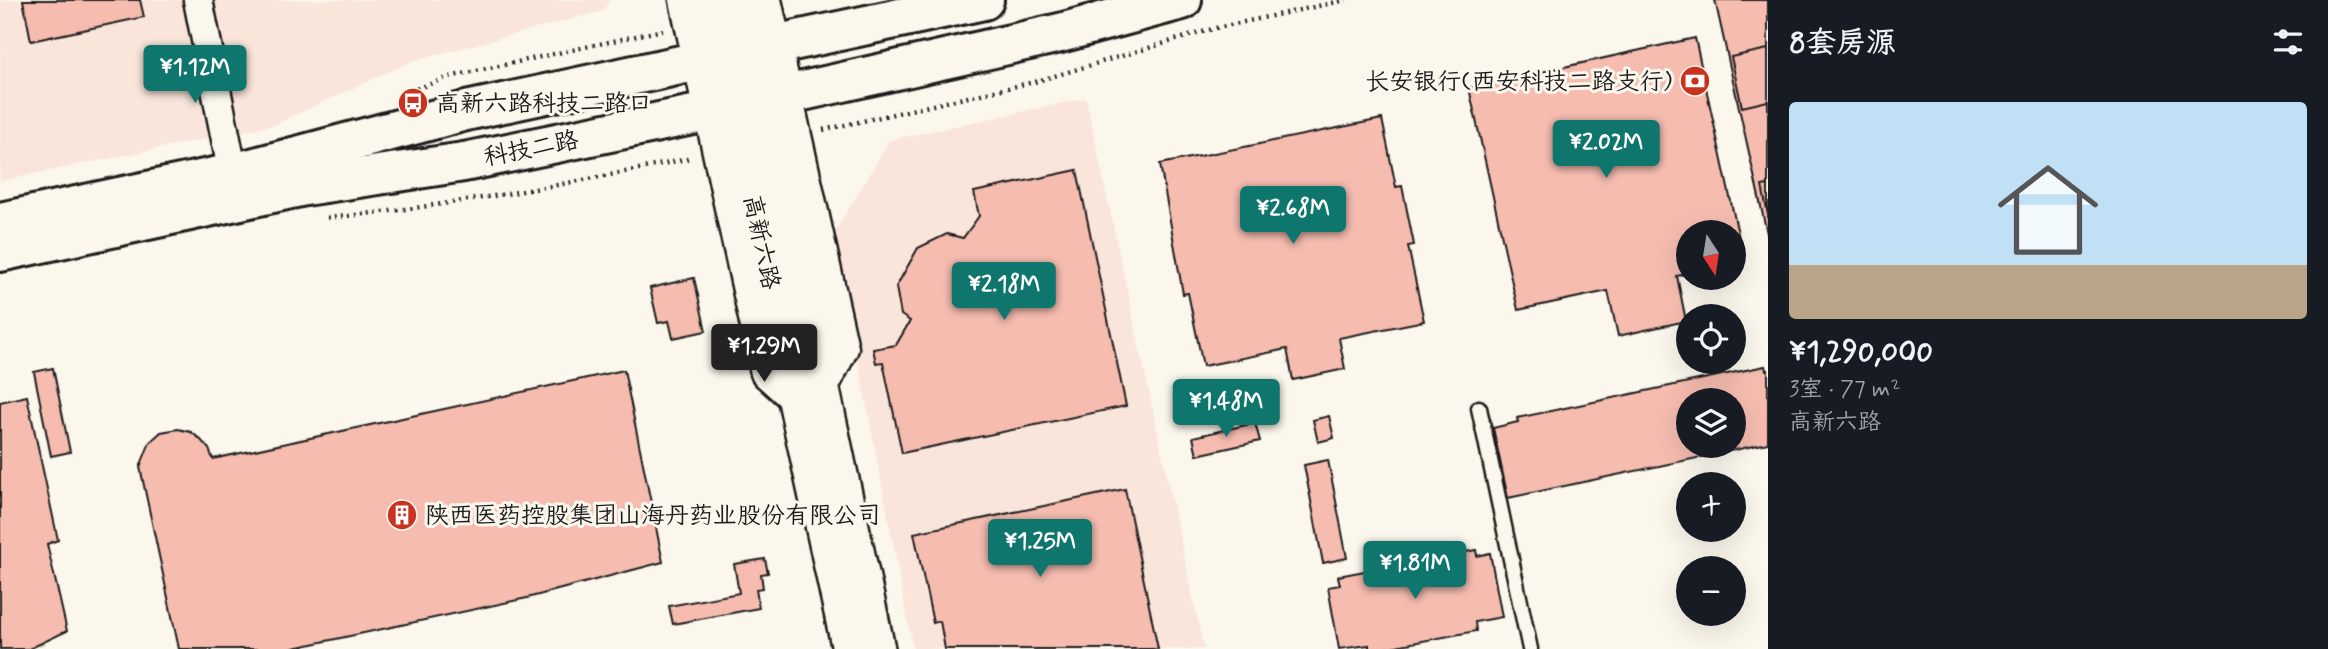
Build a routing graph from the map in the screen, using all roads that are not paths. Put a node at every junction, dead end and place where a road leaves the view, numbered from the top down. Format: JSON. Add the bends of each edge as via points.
{"nodes":[{"id":1,"x":198,"y":0,"type":"edge"},
{"id":2,"x":684,"y":0,"type":"edge"},
{"id":3,"x":709,"y":0,"type":"edge"},
{"id":4,"x":739,"y":0,"type":"edge"},
{"id":5,"x":767,"y":0,"type":"edge"},
{"id":6,"x":984,"y":0,"type":"edge"},
{"id":7,"x":1182,"y":0,"type":"edge"},
{"id":8,"x":736,"y":52,"type":"junction"},
{"id":9,"x":747,"y":103,"type":"junction"},
{"id":10,"x":236,"y":187,"type":"junction"},
{"id":11,"x":0,"y":222,"type":"edge"},
{"id":12,"x":0,"y":252,"type":"edge"},
{"id":13,"x":809,"y":396,"type":"junction"},
{"id":14,"x":1479,"y":408,"type":"dead end"},
{"id":15,"x":850,"y":649,"type":"edge"},
{"id":16,"x":877,"y":649,"type":"edge"},
{"id":17,"x":1530,"y":649,"type":"edge"}],
"edges":[{"from":1,"to":10,"type":"street"},
{"from":2,"to":8,"type":"street"},
{"from":3,"to":8,"type":"street","name":"高新六路"},
{"from":4,"to":8,"type":"street","name":"高新六路"},
{"from":5,"to":8,"type":"street"},
{"from":6,"to":8,"type":"main road","name":"科技二路"},
{"from":7,"to":9,"type":"main road","name":"科技二路","via":[[1060,33]]},
{"from":8,"to":9,"type":"street","name":"高新六路"},
{"from":8,"to":9,"type":"street"},
{"from":8,"to":10,"type":"main road","name":"科技二路","via":[[466,111]]},
{"from":9,"to":10,"type":"main road","name":"科技二路","via":[[464,162],[305,186]]},
{"from":9,"to":13,"type":"street","name":"高新六路"},
{"from":9,"to":13,"type":"street","via":[[844,348]]},
{"from":10,"to":11,"type":"main road","name":"科技二路"},
{"from":10,"to":12,"type":"main road","name":"科技二路"},
{"from":13,"to":15,"type":"street","name":"高新六路"},
{"from":13,"to":16,"type":"street","name":"高新六路"},
{"from":14,"to":17,"type":"lane"}]}
